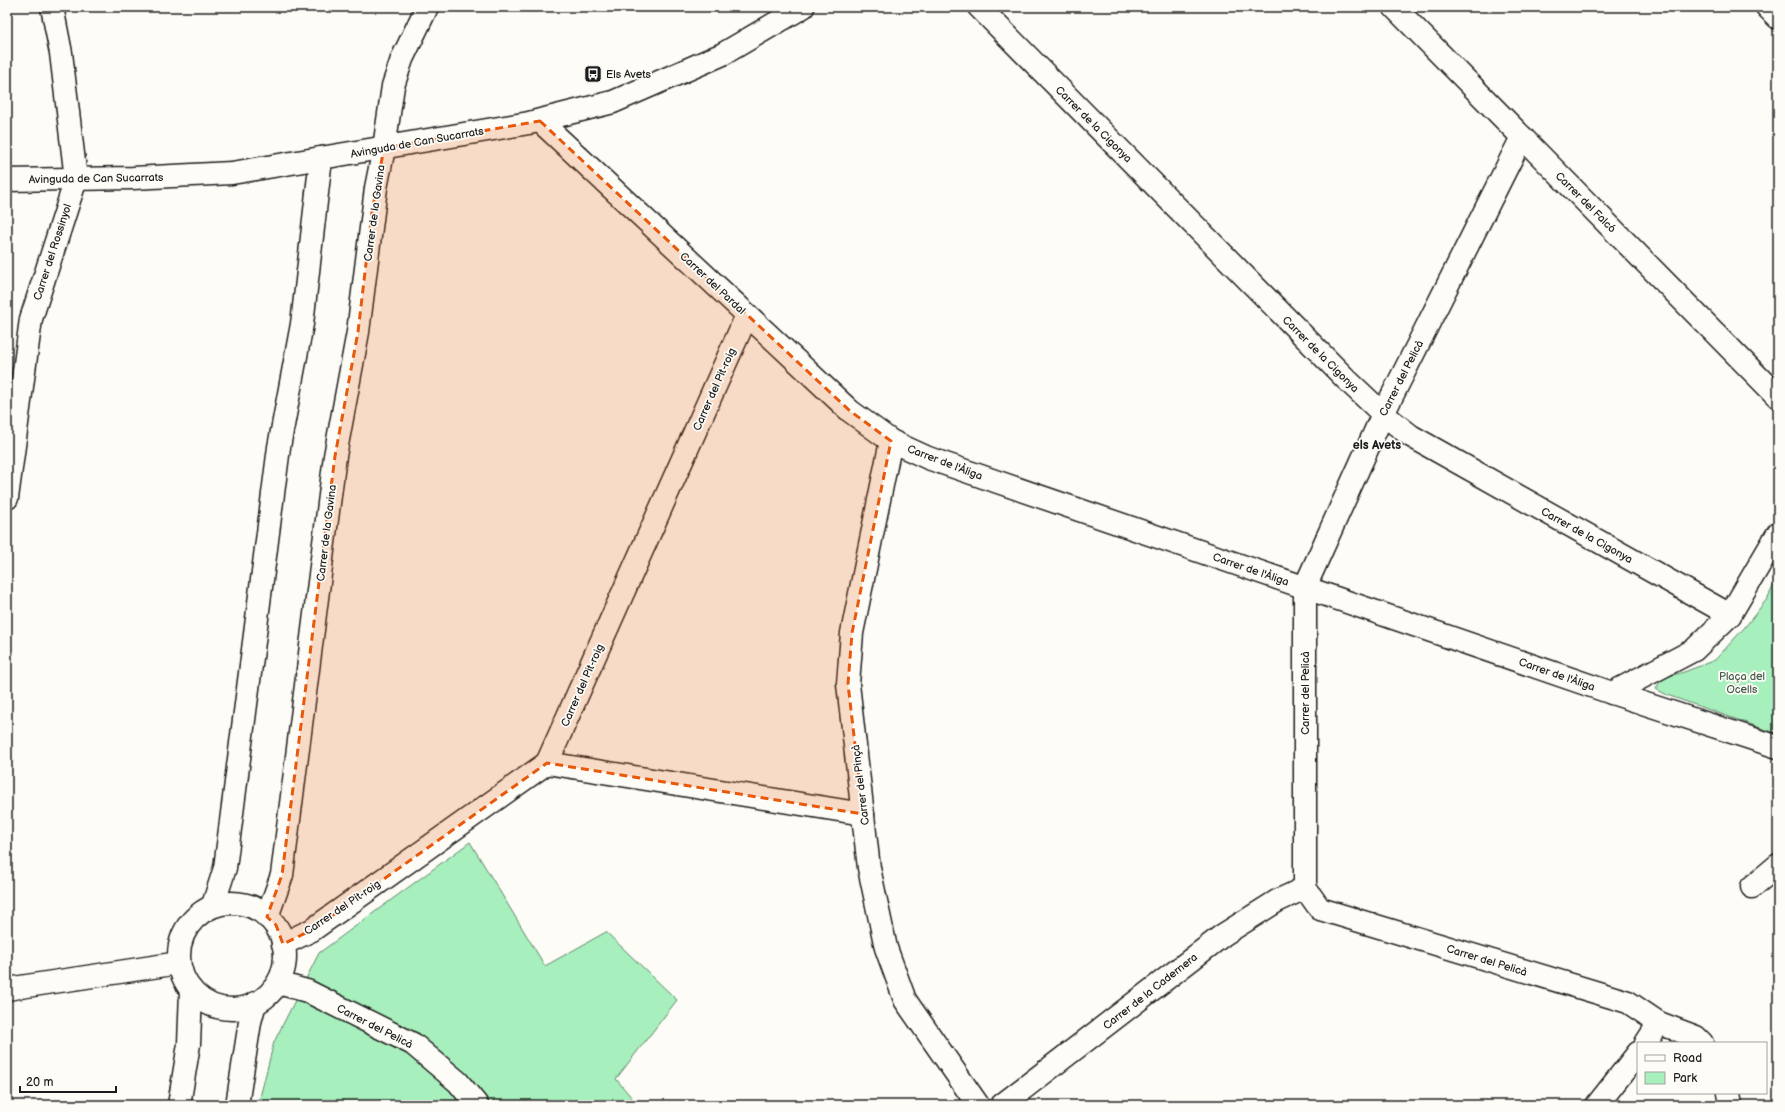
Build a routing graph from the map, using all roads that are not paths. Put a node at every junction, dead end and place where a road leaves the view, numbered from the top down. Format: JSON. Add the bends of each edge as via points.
{"nodes":[{"id":1,"x":52,"y":7,"type":"edge"},
{"id":2,"x":427,"y":7,"type":"edge"},
{"id":3,"x":803,"y":7,"type":"edge"},
{"id":4,"x":979,"y":7,"type":"edge"},
{"id":5,"x":1394,"y":7,"type":"edge"},
{"id":6,"x":1767,"y":7,"type":"edge"},
{"id":7,"x":1778,"y":18,"type":"edge"},
{"id":8,"x":540,"y":121,"type":"junction"},
{"id":9,"x":1522,"y":137,"type":"junction"},
{"id":10,"x":384,"y":148,"type":"junction"},
{"id":11,"x":321,"y":158,"type":"junction"},
{"id":12,"x":76,"y":179,"type":"junction"},
{"id":13,"x":7,"y":180,"type":"edge"},
{"id":14,"x":747,"y":315,"type":"junction"},
{"id":15,"x":1778,"y":397,"type":"edge"},
{"id":16,"x":1383,"y":414,"type":"junction"},
{"id":17,"x":891,"y":440,"type":"junction"},
{"id":18,"x":7,"y":498,"type":"edge"},
{"id":19,"x":1778,"y":533,"type":"edge"},
{"id":20,"x":1305,"y":587,"type":"junction"},
{"id":21,"x":1730,"y":615,"type":"junction"},
{"id":22,"x":1612,"y":693,"type":"junction"},
{"id":23,"x":1778,"y":747,"type":"edge"},
{"id":24,"x":548,"y":763,"type":"junction"},
{"id":25,"x":863,"y":814,"type":"junction"},
{"id":26,"x":1778,"y":865,"type":"edge"},
{"id":27,"x":1752,"y":887,"type":"dead end"},
{"id":28,"x":1304,"y":888,"type":"junction"},
{"id":29,"x":213,"y":905,"type":"junction"},
{"id":30,"x":267,"y":917,"type":"junction"},
{"id":31,"x":284,"y":944,"type":"junction"},
{"id":32,"x":179,"y":963,"type":"junction"},
{"id":33,"x":278,"y":983,"type":"junction"},
{"id":34,"x":7,"y":989,"type":"edge"},
{"id":35,"x":191,"y":992,"type":"junction"},
{"id":36,"x":255,"y":1003,"type":"junction"},
{"id":37,"x":1659,"y":1023,"type":"junction"},
{"id":38,"x":1647,"y":1042,"type":"edge"},
{"id":39,"x":1701,"y":1042,"type":"edge"},
{"id":40,"x":1637,"y":1054,"type":"edge"},
{"id":41,"x":1729,"y":1094,"type":"edge"},
{"id":42,"x":179,"y":1105,"type":"edge"},
{"id":43,"x":237,"y":1105,"type":"edge"},
{"id":44,"x":477,"y":1105,"type":"edge"},
{"id":45,"x":978,"y":1105,"type":"edge"},
{"id":46,"x":1002,"y":1105,"type":"edge"},
{"id":47,"x":1598,"y":1105,"type":"edge"},
{"id":48,"x":1731,"y":1105,"type":"edge"}],
"edges":[{"from":1,"to":12,"type":"street","name":"Carrer del Rossinyol","via":[[62,53]]},
{"from":2,"to":10,"type":"street","name":"Carrer de la Gavina","via":[[402,59],[393,86]]},
{"from":3,"to":8,"type":"street","name":"Avinguda de Can Sucarrats","via":[[722,54],[613,102]]},
{"from":4,"to":16,"type":"street","name":"Carrer de la Cigonya","via":[[1341,375]]},
{"from":5,"to":9,"type":"street","name":"Carrer del Falcó"},
{"from":6,"to":7,"type":"street"},
{"from":8,"to":10,"type":"street","name":"Avinguda de Can Sucarrats"},
{"from":8,"to":14,"type":"street","name":"Carrer del Pardal"},
{"from":9,"to":15,"type":"street","name":"Carrer del Falcó"},
{"from":9,"to":16,"type":"street","name":"Carrer del Pelicà"},
{"from":10,"to":11,"type":"street","name":"Avinguda de Can Sucarrats"},
{"from":10,"to":30,"type":"street","name":"Carrer de la Gavina","via":[[372,212],[358,332],[335,456],[282,875]]},
{"from":11,"to":12,"type":"street","name":"Avinguda de Can Sucarrats","via":[[232,173]]},
{"from":11,"to":29,"type":"street","via":[[302,324],[279,447],[226,868]]},
{"from":12,"to":13,"type":"street","name":"Avinguda de Can Sucarrats"},
{"from":12,"to":18,"type":"street","name":"Carrer del Rossinyol","via":[[31,318]]},
{"from":14,"to":17,"type":"street","name":"Carrer del Pardal","via":[[850,410]]},
{"from":14,"to":24,"type":"street","name":"Carrer del Pit-roig"},
{"from":16,"to":20,"type":"street","name":"Carrer del Pelicà"},
{"from":16,"to":21,"type":"street","name":"Carrer de la Cigonya","via":[[1411,436]]},
{"from":17,"to":20,"type":"street","name":"Carrer de l'Àliga","via":[[928,458]]},
{"from":17,"to":25,"type":"street","name":"Carrer del Pinçà","via":[[852,633],[848,684]]},
{"from":19,"to":21,"type":"street"},
{"from":20,"to":22,"type":"street","name":"Carrer de l'Àliga"},
{"from":20,"to":28,"type":"street","name":"Carrer del Pelicà"},
{"from":21,"to":22,"type":"street","via":[[1694,650]]},
{"from":22,"to":23,"type":"street","name":"Carrer de l'Àliga"},
{"from":24,"to":25,"type":"street"},
{"from":24,"to":31,"type":"street","name":"Carrer del Pit-roig","via":[[312,930]]},
{"from":25,"to":45,"type":"street","name":"Carrer del Pinçà","via":[[869,868],[886,948],[905,1000]]},
{"from":26,"to":27,"type":"street"},
{"from":28,"to":37,"type":"street","name":"Carrer del Pelicà","via":[[1320,909],[1628,1002]]},
{"from":28,"to":46,"type":"street","name":"Carrer de la Cadernera","via":[[1277,901],[1223,934]]},
{"from":29,"to":30,"type":"street","via":[[238,902],[256,907]]},
{"from":29,"to":32,"type":"street","via":[[194,917],[183,932],[179,944]]},
{"from":30,"to":31,"type":"street","via":[[276,925]]},
{"from":31,"to":33,"type":"street","via":[[284,966]]},
{"from":32,"to":34,"type":"street"},
{"from":32,"to":35,"type":"street","via":[[184,981]]},
{"from":33,"to":36,"type":"street","via":[[268,995]]},
{"from":33,"to":44,"type":"street","name":"Carrer del Pelicà","via":[[307,991],[413,1044],[458,1082]]},
{"from":35,"to":36,"type":"street","via":[[206,1003],[230,1009]]},
{"from":35,"to":42,"type":"street","via":[[189,1044]]},
{"from":36,"to":43,"type":"street"},
{"from":37,"to":38,"type":"street"},
{"from":37,"to":39,"type":"street","name":"Carrer del Pelicà","via":[[1696,1037]]},
{"from":40,"to":47,"type":"street"},
{"from":41,"to":48,"type":"street"}]}
